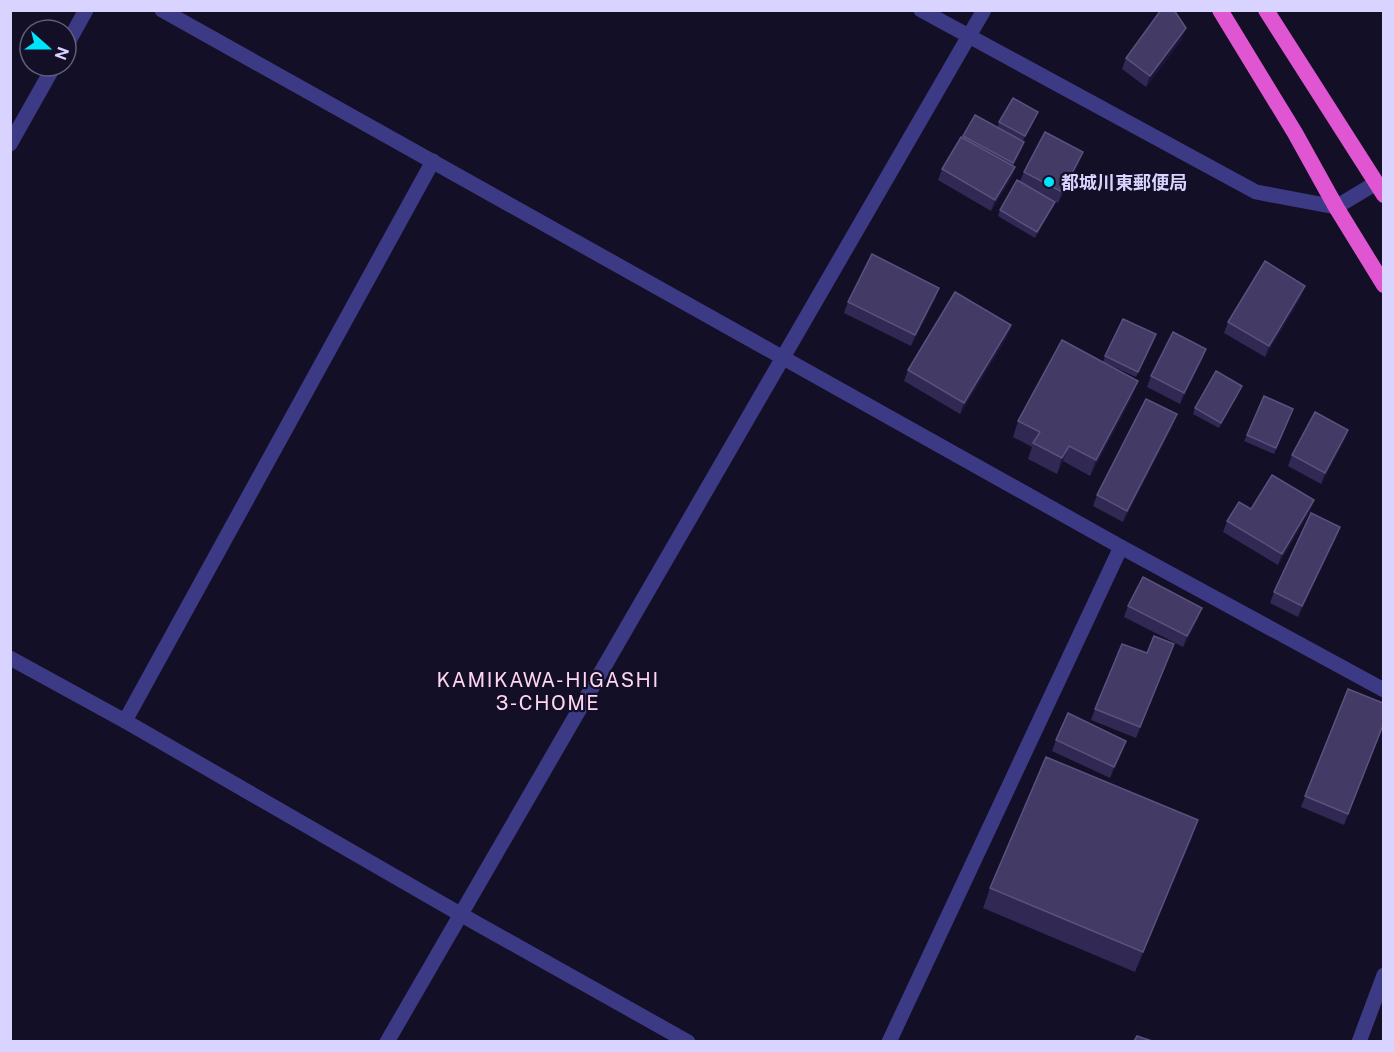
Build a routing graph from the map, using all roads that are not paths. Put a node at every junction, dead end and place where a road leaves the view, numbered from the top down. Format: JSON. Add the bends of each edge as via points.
{"nodes":[{"id":1,"x":86,"y":10,"type":"edge"},
{"id":2,"x":162,"y":10,"type":"edge"},
{"id":3,"x":921,"y":10,"type":"edge"},
{"id":4,"x":984,"y":10,"type":"edge"},
{"id":5,"x":1220,"y":10,"type":"edge"},
{"id":6,"x":1266,"y":10,"type":"edge"},
{"id":7,"x":78,"y":24,"type":"edge"},
{"id":8,"x":969,"y":38,"type":"junction"},
{"id":9,"x":47,"y":78,"type":"edge"},
{"id":10,"x":10,"y":144,"type":"edge"},
{"id":11,"x":433,"y":161,"type":"junction"},
{"id":12,"x":1380,"y":189,"type":"edge"},
{"id":13,"x":1336,"y":207,"type":"junction"},
{"id":14,"x":1383,"y":285,"type":"edge"},
{"id":15,"x":783,"y":358,"type":"junction"},
{"id":16,"x":1121,"y":547,"type":"junction"},
{"id":17,"x":10,"y":658,"type":"edge"},
{"id":18,"x":1383,"y":690,"type":"edge"},
{"id":19,"x":125,"y":721,"type":"junction"},
{"id":20,"x":460,"y":914,"type":"junction"},
{"id":21,"x":1383,"y":975,"type":"edge"},
{"id":22,"x":387,"y":1041,"type":"edge"},
{"id":23,"x":688,"y":1041,"type":"edge"},
{"id":24,"x":889,"y":1041,"type":"edge"},
{"id":25,"x":1359,"y":1041,"type":"edge"}],
"edges":[{"from":1,"to":7,"type":"street"},
{"from":2,"to":11,"type":"street"},
{"from":3,"to":8,"type":"street"},
{"from":4,"to":8,"type":"street"},
{"from":5,"to":13,"type":"highway"},
{"from":6,"to":12,"type":"highway"},
{"from":8,"to":13,"type":"street","via":[[1256,192]]},
{"from":8,"to":15,"type":"street"},
{"from":9,"to":10,"type":"street"},
{"from":11,"to":15,"type":"street"},
{"from":11,"to":19,"type":"street"},
{"from":12,"to":13,"type":"street"},
{"from":13,"to":14,"type":"highway"},
{"from":15,"to":16,"type":"street"},
{"from":15,"to":20,"type":"street"},
{"from":16,"to":18,"type":"street"},
{"from":16,"to":24,"type":"street"},
{"from":17,"to":19,"type":"street"},
{"from":19,"to":20,"type":"street"},
{"from":20,"to":22,"type":"street"},
{"from":20,"to":23,"type":"street"},
{"from":21,"to":25,"type":"street"}]}
